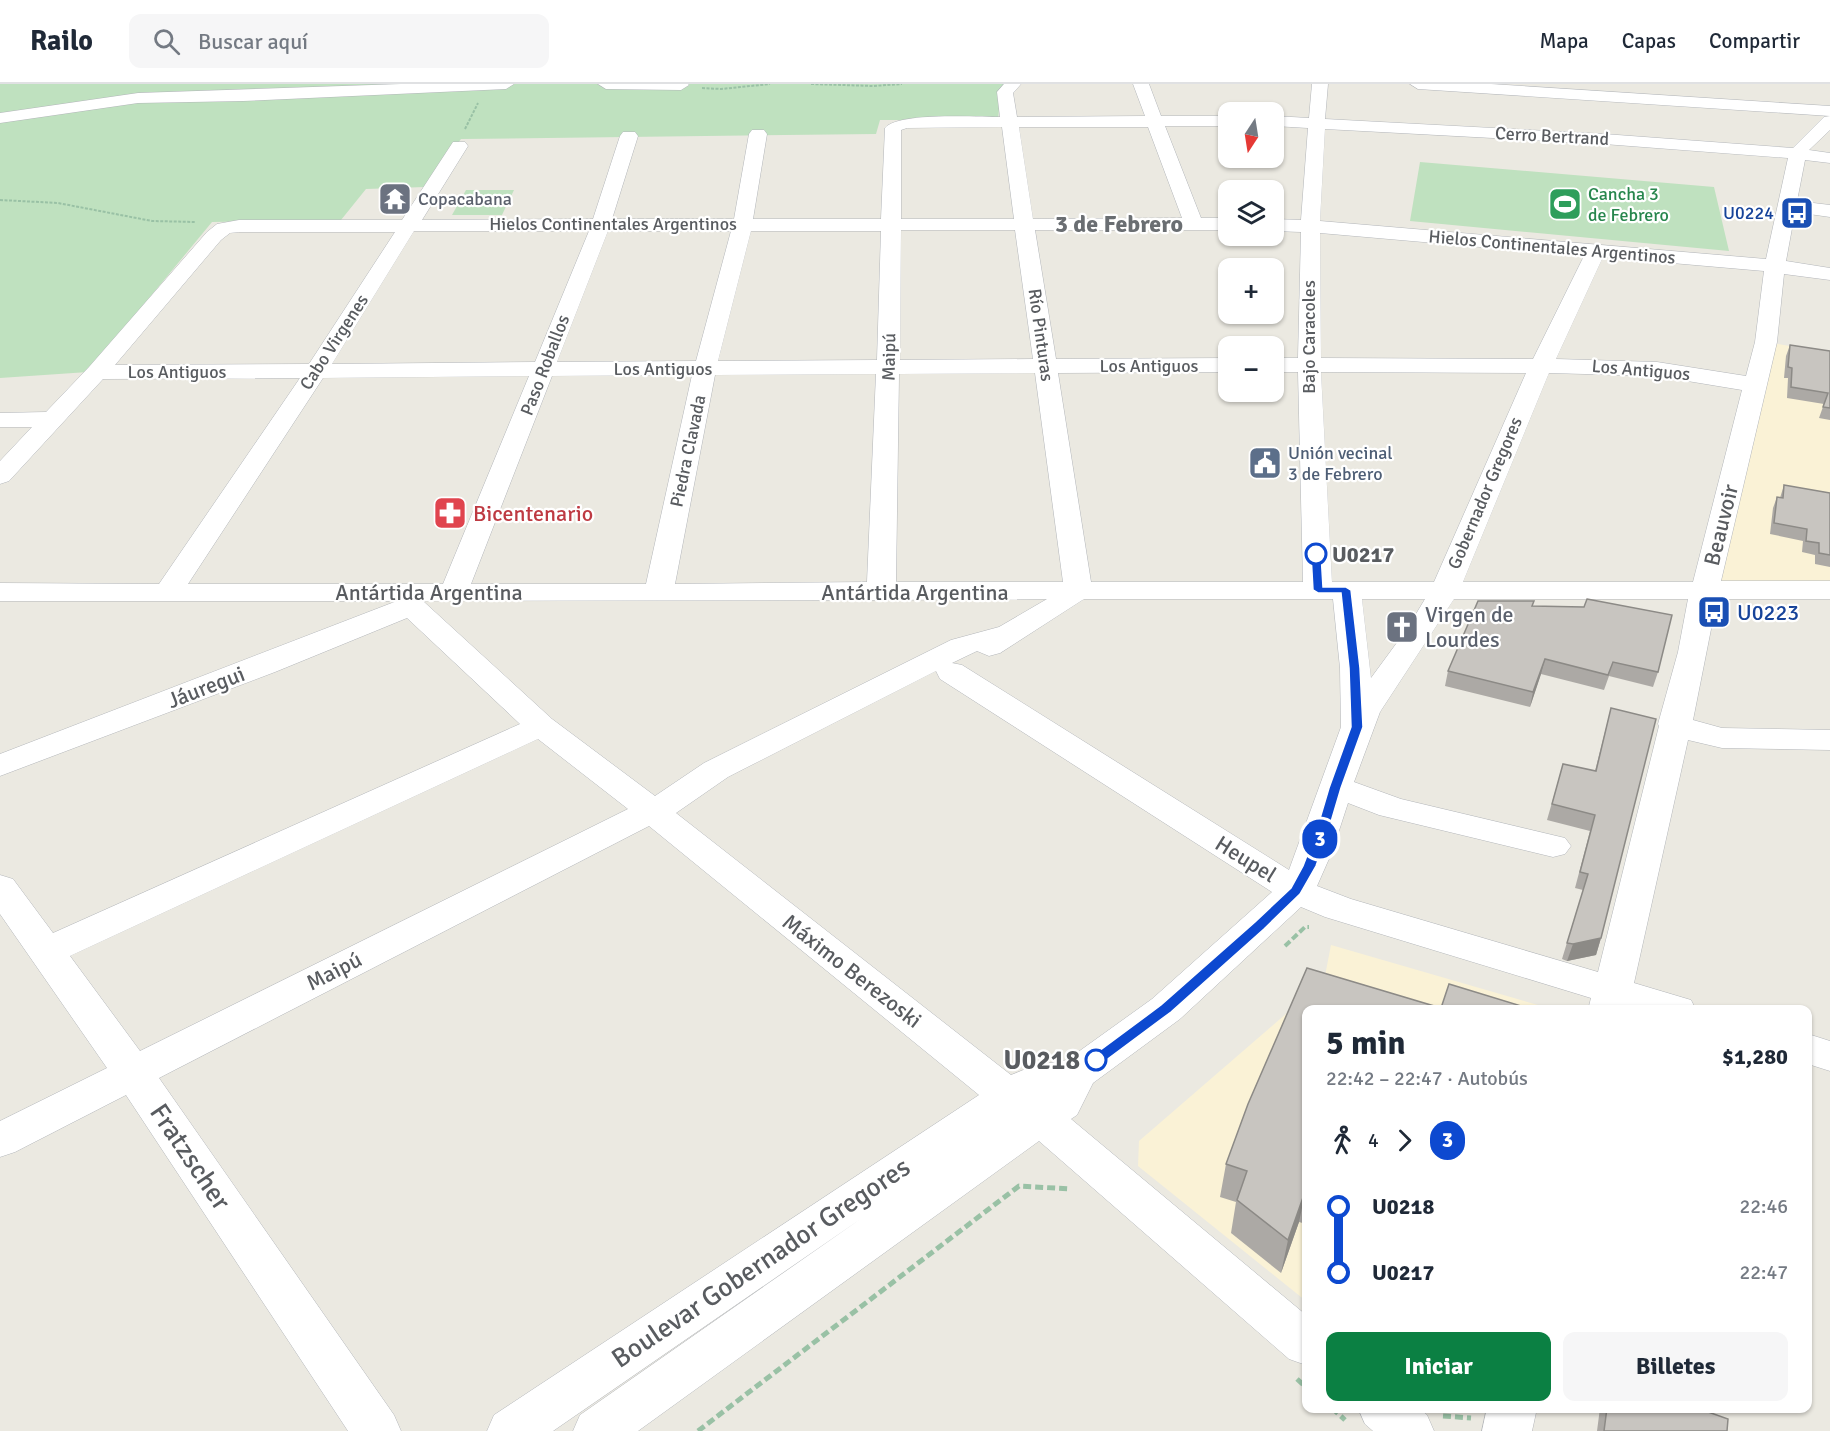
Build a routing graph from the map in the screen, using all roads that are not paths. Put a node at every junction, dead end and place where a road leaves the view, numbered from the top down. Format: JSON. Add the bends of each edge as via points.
{"nodes":[{"id":1,"x":487,"y":84,"type":"edge"},
{"id":2,"x":506,"y":84,"type":"edge"},
{"id":3,"x":606,"y":84,"type":"edge"},
{"id":4,"x":1013,"y":84,"type":"edge"},
{"id":5,"x":1141,"y":84,"type":"edge"},
{"id":6,"x":1320,"y":84,"type":"edge"},
{"id":7,"x":1418,"y":84,"type":"edge"},
{"id":8,"x":681,"y":86,"type":"road end"},
{"id":9,"x":1593,"y":89,"type":"edge"},
{"id":10,"x":1830,"y":111,"type":"edge"},
{"id":11,"x":0,"y":118,"type":"edge"},
{"id":12,"x":1155,"y":121,"type":"junction"},
{"id":13,"x":1218,"y":121,"type":"edge"},
{"id":14,"x":1284,"y":121,"type":"edge"},
{"id":15,"x":1010,"y":122,"type":"junction"},
{"id":16,"x":1316,"y":122,"type":"junction"},
{"id":17,"x":1830,"y":122,"type":"edge"},
{"id":18,"x":758,"y":134,"type":"dead end"},
{"id":19,"x":629,"y":136,"type":"dead end"},
{"id":20,"x":1604,"y":139,"type":"junction"},
{"id":21,"x":459,"y":146,"type":"road end"},
{"id":22,"x":1799,"y":154,"type":"junction"},
{"id":23,"x":1830,"y":158,"type":"edge"},
{"id":24,"x":1788,"y":205,"type":"junction"},
{"id":25,"x":1830,"y":211,"type":"edge"},
{"id":26,"x":1025,"y":223,"type":"junction"},
{"id":27,"x":1193,"y":223,"type":"junction"},
{"id":28,"x":411,"y":224,"type":"junction"},
{"id":29,"x":743,"y":224,"type":"junction"},
{"id":30,"x":891,"y":224,"type":"junction"},
{"id":31,"x":1218,"y":224,"type":"edge"},
{"id":32,"x":601,"y":225,"type":"junction"},
{"id":33,"x":1284,"y":225,"type":"edge"},
{"id":34,"x":1310,"y":226,"type":"junction"},
{"id":35,"x":1597,"y":250,"type":"junction"},
{"id":36,"x":1775,"y":266,"type":"junction"},
{"id":37,"x":1830,"y":274,"type":"edge"},
{"id":38,"x":1308,"y":364,"type":"junction"},
{"id":39,"x":1540,"y":364,"type":"junction"},
{"id":40,"x":1218,"y":365,"type":"edge"},
{"id":41,"x":1284,"y":365,"type":"edge"},
{"id":42,"x":1046,"y":366,"type":"junction"},
{"id":43,"x":888,"y":368,"type":"junction"},
{"id":44,"x":544,"y":369,"type":"junction"},
{"id":45,"x":705,"y":369,"type":"junction"},
{"id":46,"x":316,"y":371,"type":"junction"},
{"id":47,"x":97,"y":372,"type":"junction"},
{"id":48,"x":1756,"y":385,"type":"junction"},
{"id":49,"x":51,"y":419,"type":"junction"},
{"id":50,"x":0,"y":420,"type":"edge"},
{"id":51,"x":0,"y":476,"type":"edge"},
{"id":52,"x":1078,"y":590,"type":"junction"},
{"id":53,"x":1332,"y":590,"type":"junction"},
{"id":54,"x":1444,"y":590,"type":"junction"},
{"id":55,"x":1830,"y":590,"type":"edge"},
{"id":56,"x":880,"y":591,"type":"junction"},
{"id":57,"x":1705,"y":591,"type":"junction"},
{"id":58,"x":0,"y":592,"type":"edge"},
{"id":59,"x":454,"y":592,"type":"junction"},
{"id":60,"x":64,"y":593,"type":"junction"},
{"id":61,"x":167,"y":593,"type":"junction"},
{"id":62,"x":658,"y":593,"type":"junction"},
{"id":63,"x":414,"y":599,"type":"junction"},
{"id":64,"x":0,"y":617,"type":"edge"},
{"id":65,"x":1005,"y":634,"type":"junction"},
{"id":66,"x":951,"y":672,"type":"junction"},
{"id":67,"x":1674,"y":724,"type":"junction"},
{"id":68,"x":541,"y":726,"type":"junction"},
{"id":69,"x":1357,"y":727,"type":"junction"},
{"id":70,"x":1830,"y":740,"type":"edge"},
{"id":71,"x":0,"y":766,"type":"edge"},
{"id":72,"x":1335,"y":788,"type":"junction"},
{"id":73,"x":659,"y":807,"type":"junction"},
{"id":74,"x":1553,"y":846,"type":"dead end"},
{"id":75,"x":0,"y":887,"type":"edge"},
{"id":76,"x":1296,"y":891,"type":"junction"},
{"id":77,"x":48,"y":951,"type":"junction"},
{"id":78,"x":1610,"y":1000,"type":"edge"},
{"id":79,"x":1644,"y":1005,"type":"edge"},
{"id":80,"x":1812,"y":1050,"type":"edge"},
{"id":81,"x":1830,"y":1056,"type":"edge"},
{"id":82,"x":133,"y":1073,"type":"junction"},
{"id":83,"x":1026,"y":1107,"type":"junction"},
{"id":84,"x":0,"y":1140,"type":"edge"},
{"id":85,"x":1297,"y":1358,"type":"edge"},
{"id":86,"x":1397,"y":1413,"type":"edge"},
{"id":87,"x":1423,"y":1422,"type":"edge"},
{"id":88,"x":376,"y":1431,"type":"edge"},
{"id":89,"x":512,"y":1431,"type":"edge"},
{"id":90,"x":598,"y":1431,"type":"edge"}],
"edges":[{"from":1,"to":2,"type":"street"},
{"from":1,"to":11,"type":"street","via":[[138,98]]},
{"from":3,"to":8,"type":"street"},
{"from":4,"to":15,"type":"street","name":"Río Pinturas","via":[[1005,92]]},
{"from":5,"to":12,"type":"street"},
{"from":6,"to":16,"type":"street","name":"Bajo Caracoles"},
{"from":7,"to":9,"type":"street"},
{"from":9,"to":10,"type":"street"},
{"from":9,"to":20,"type":"street"},
{"from":12,"to":13,"type":"street"},
{"from":12,"to":15,"type":"street"},
{"from":12,"to":27,"type":"street"},
{"from":14,"to":16,"type":"street","name":"Cerro Bertrand"},
{"from":15,"to":26,"type":"street","name":"Río Pinturas"},
{"from":15,"to":30,"type":"street","name":"Maipú","via":[[893,128]]},
{"from":16,"to":20,"type":"street","name":"Cerro Bertrand"},
{"from":16,"to":34,"type":"street","name":"Bajo Caracoles"},
{"from":17,"to":22,"type":"street","name":"Beauvoir"},
{"from":18,"to":29,"type":"street","name":"Piedra Clavada"},
{"from":19,"to":32,"type":"street","name":"Paso Roballos"},
{"from":20,"to":22,"type":"street","name":"Cerro Bertrand"},
{"from":21,"to":28,"type":"street","name":"Cabo Virgenes"},
{"from":22,"to":23,"type":"street","name":"Cerro Bertrand"},
{"from":22,"to":24,"type":"street","name":"Beauvoir"},
{"from":24,"to":25,"type":"street"},
{"from":24,"to":36,"type":"street","name":"Beauvoir"},
{"from":26,"to":27,"type":"street","name":"Hielos Continentales Argentinos"},
{"from":26,"to":30,"type":"street","name":"Hielos Continentales Argentinos"},
{"from":26,"to":42,"type":"street","name":"Río Pinturas"},
{"from":27,"to":31,"type":"street","name":"Hielos Continentales Argentinos"},
{"from":28,"to":32,"type":"street","name":"Hielos Continentales Argentinos"},
{"from":28,"to":46,"type":"street","name":"Cabo Virgenes"},
{"from":28,"to":47,"type":"street","name":"Hielos Continentales Argentinos","via":[[224,228]]},
{"from":29,"to":30,"type":"street","name":"Hielos Continentales Argentinos"},
{"from":29,"to":32,"type":"street","name":"Hielos Continentales Argentinos"},
{"from":29,"to":45,"type":"street","name":"Piedra Clavada"},
{"from":30,"to":43,"type":"street","name":"Maipú"},
{"from":32,"to":44,"type":"street","name":"Paso Roballos"},
{"from":33,"to":34,"type":"street","name":"Hielos Continentales Argentinos"},
{"from":34,"to":35,"type":"street","name":"Hielos Continentales Argentinos"},
{"from":34,"to":38,"type":"street","name":"Bajo Caracoles"},
{"from":35,"to":36,"type":"street","name":"Hielos Continentales Argentinos"},
{"from":35,"to":39,"type":"street","name":"Gobernador Gregores"},
{"from":36,"to":37,"type":"street","name":"Hielos Continentales Argentinos"},
{"from":36,"to":48,"type":"street","name":"Beauvoir","via":[[1776,344]]},
{"from":38,"to":39,"type":"street","name":"Los Antiguos"},
{"from":38,"to":41,"type":"street","name":"Los Antiguos"},
{"from":38,"to":53,"type":"street","name":"Bajo Caracoles"},
{"from":39,"to":48,"type":"street","name":"Los Antiguos","via":[[1657,369]]},
{"from":39,"to":54,"type":"street","name":"Gobernador Gregores"},
{"from":40,"to":42,"type":"street","name":"Los Antiguos"},
{"from":42,"to":43,"type":"street","name":"Los Antiguos"},
{"from":42,"to":52,"type":"street","name":"Río Pinturas"},
{"from":43,"to":45,"type":"street","name":"Los Antiguos"},
{"from":43,"to":56,"type":"street","name":"Maipú"},
{"from":44,"to":45,"type":"street","name":"Los Antiguos"},
{"from":44,"to":46,"type":"street","name":"Los Antiguos"},
{"from":44,"to":59,"type":"street","name":"Paso Roballos"},
{"from":45,"to":62,"type":"street","name":"Piedra Clavada"},
{"from":46,"to":47,"type":"street","name":"Los Antiguos"},
{"from":46,"to":61,"type":"street","name":"Cabo Virgenes"},
{"from":47,"to":49,"type":"street"},
{"from":48,"to":57,"type":"street","name":"Beauvoir"},
{"from":49,"to":50,"type":"street"},
{"from":49,"to":51,"type":"street"},
{"from":52,"to":53,"type":"street","name":"Antártida Argentina"},
{"from":52,"to":56,"type":"street","name":"Antártida Argentina"},
{"from":52,"to":65,"type":"street","name":"Maipú","via":[[1066,601]]},
{"from":53,"to":54,"type":"street","name":"Antártida Argentina"},
{"from":53,"to":69,"type":"street","name":"Gobernador Gregores","via":[[1355,668]]},
{"from":54,"to":57,"type":"street","name":"Antártida Argentina"},
{"from":54,"to":69,"type":"street","name":"Gobernador Gregores"},
{"from":55,"to":57,"type":"street","name":"Antártida Argentina"},
{"from":56,"to":62,"type":"street","name":"Antártida Argentina"},
{"from":57,"to":67,"type":"street","name":"Beauvoir"},
{"from":58,"to":60,"type":"street","name":"Antártida Argentina"},
{"from":59,"to":62,"type":"street","name":"Antártida Argentina"},
{"from":59,"to":63,"type":"street","name":"Antártida Argentina"},
{"from":60,"to":61,"type":"street","name":"Antártida Argentina"},
{"from":60,"to":64,"type":"street"},
{"from":61,"to":63,"type":"street","name":"Antártida Argentina"},
{"from":63,"to":68,"type":"street","name":"Máximo Berezoski"},
{"from":63,"to":71,"type":"street","name":"Jáuregui","via":[[264,665]]},
{"from":65,"to":66,"type":"street","name":"Maipú"},
{"from":65,"to":73,"type":"street","name":"Maipú","via":[[962,646],[716,770]]},
{"from":66,"to":73,"type":"street","name":"Maipú","via":[[736,783]]},
{"from":66,"to":76,"type":"street","name":"Heupel"},
{"from":67,"to":70,"type":"street","via":[[1722,738]]},
{"from":67,"to":78,"type":"street","name":"Beauvoir"},
{"from":68,"to":73,"type":"street","name":"Máximo Berezoski"},
{"from":68,"to":77,"type":"street"},
{"from":69,"to":72,"type":"street","name":"Gobernador Gregores"},
{"from":72,"to":74,"type":"street","via":[[1391,807]]},
{"from":72,"to":76,"type":"street","name":"Gobernador Gregores","via":[[1310,866]]},
{"from":73,"to":82,"type":"street","name":"Maipú"},
{"from":73,"to":83,"type":"street","name":"Máximo Berezoski"},
{"from":75,"to":77,"type":"street","name":"Fratzscher"},
{"from":76,"to":78,"type":"street","name":"Heupel"},
{"from":76,"to":83,"type":"street","name":"Gobernador Gregores","via":[[1166,1009],[1078,1073],[1062,1104]]},
{"from":77,"to":82,"type":"street","name":"Fratzscher"},
{"from":78,"to":79,"type":"street","name":"Heupel"},
{"from":80,"to":81,"type":"street"},
{"from":82,"to":84,"type":"street","name":"Maipú"},
{"from":82,"to":88,"type":"street","name":"Fratzscher"},
{"from":83,"to":85,"type":"street","name":"Máximo Berezoski"},
{"from":83,"to":89,"type":"street","name":"Boulevar Gobernador Gregores"},
{"from":83,"to":90,"type":"street","name":"Boulevar Gobernador Gregores","via":[[970,1166]]},
{"from":86,"to":87,"type":"street"}]}
